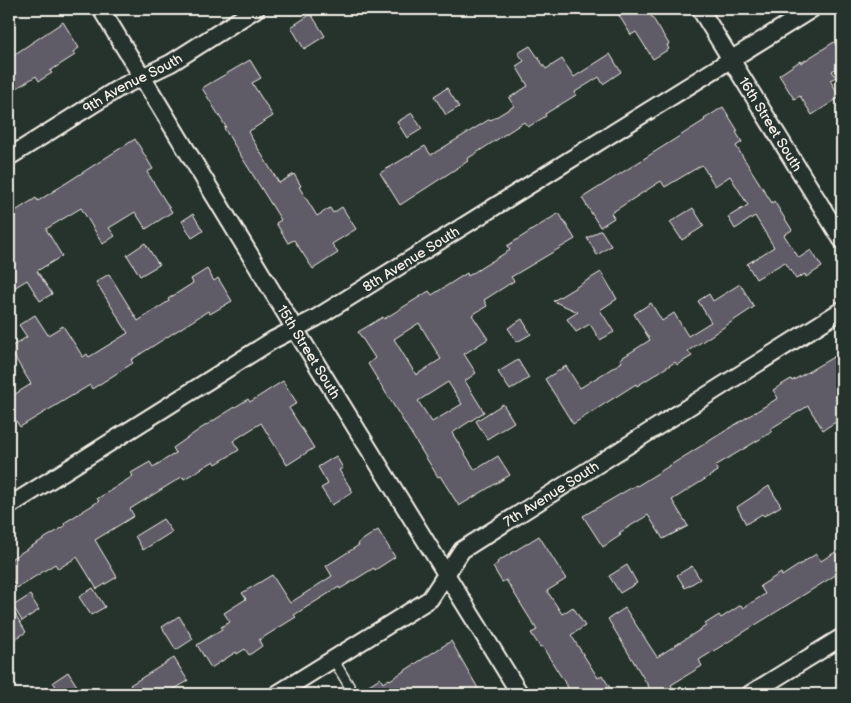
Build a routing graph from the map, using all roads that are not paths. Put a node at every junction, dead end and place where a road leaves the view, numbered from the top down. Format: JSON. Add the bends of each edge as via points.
{"nodes":[{"id":1,"x":101,"y":9,"type":"edge"},
{"id":2,"x":256,"y":9,"type":"edge"},
{"id":3,"x":700,"y":9,"type":"edge"},
{"id":4,"x":812,"y":9,"type":"edge"},
{"id":5,"x":731,"y":60,"type":"junction"},
{"id":6,"x":142,"y":76,"type":"junction"},
{"id":7,"x":9,"y":158,"type":"edge"},
{"id":8,"x":842,"y":240,"type":"edge"},
{"id":9,"x":842,"y":310,"type":"edge"},
{"id":10,"x":295,"y":329,"type":"junction"},
{"id":11,"x":9,"y":506,"type":"edge"},
{"id":12,"x":446,"y":573,"type":"junction"},
{"id":13,"x":842,"y":637,"type":"edge"},
{"id":14,"x":333,"y":659,"type":"junction"},
{"id":15,"x":277,"y":694,"type":"edge"},
{"id":16,"x":354,"y":694,"type":"edge"},
{"id":17,"x":520,"y":694,"type":"edge"},
{"id":18,"x":750,"y":694,"type":"edge"}],
"edges":[{"from":1,"to":6,"type":"street","name":"15th Street South"},
{"from":2,"to":6,"type":"street","name":"9th Avenue South","via":[[171,63]]},
{"from":3,"to":5,"type":"street","name":"16th Street South"},
{"from":4,"to":5,"type":"street","name":"8th Avenue South"},
{"from":5,"to":8,"type":"street","name":"16th Street South"},
{"from":5,"to":10,"type":"street","name":"8th Avenue South"},
{"from":6,"to":7,"type":"street","name":"9th Avenue South"},
{"from":6,"to":10,"type":"street","name":"15th Street South"},
{"from":9,"to":12,"type":"street","name":"7th Avenue South","via":[[462,550]]},
{"from":10,"to":11,"type":"street","name":"8th Avenue South"},
{"from":10,"to":12,"type":"street","name":"15th Street South"},
{"from":12,"to":14,"type":"street","name":"7th Avenue South","via":[[430,598]]},
{"from":12,"to":17,"type":"street","name":"15th Street South"},
{"from":13,"to":18,"type":"street"},
{"from":14,"to":15,"type":"street","name":"7th Avenue South"},
{"from":14,"to":16,"type":"lane"}]}
